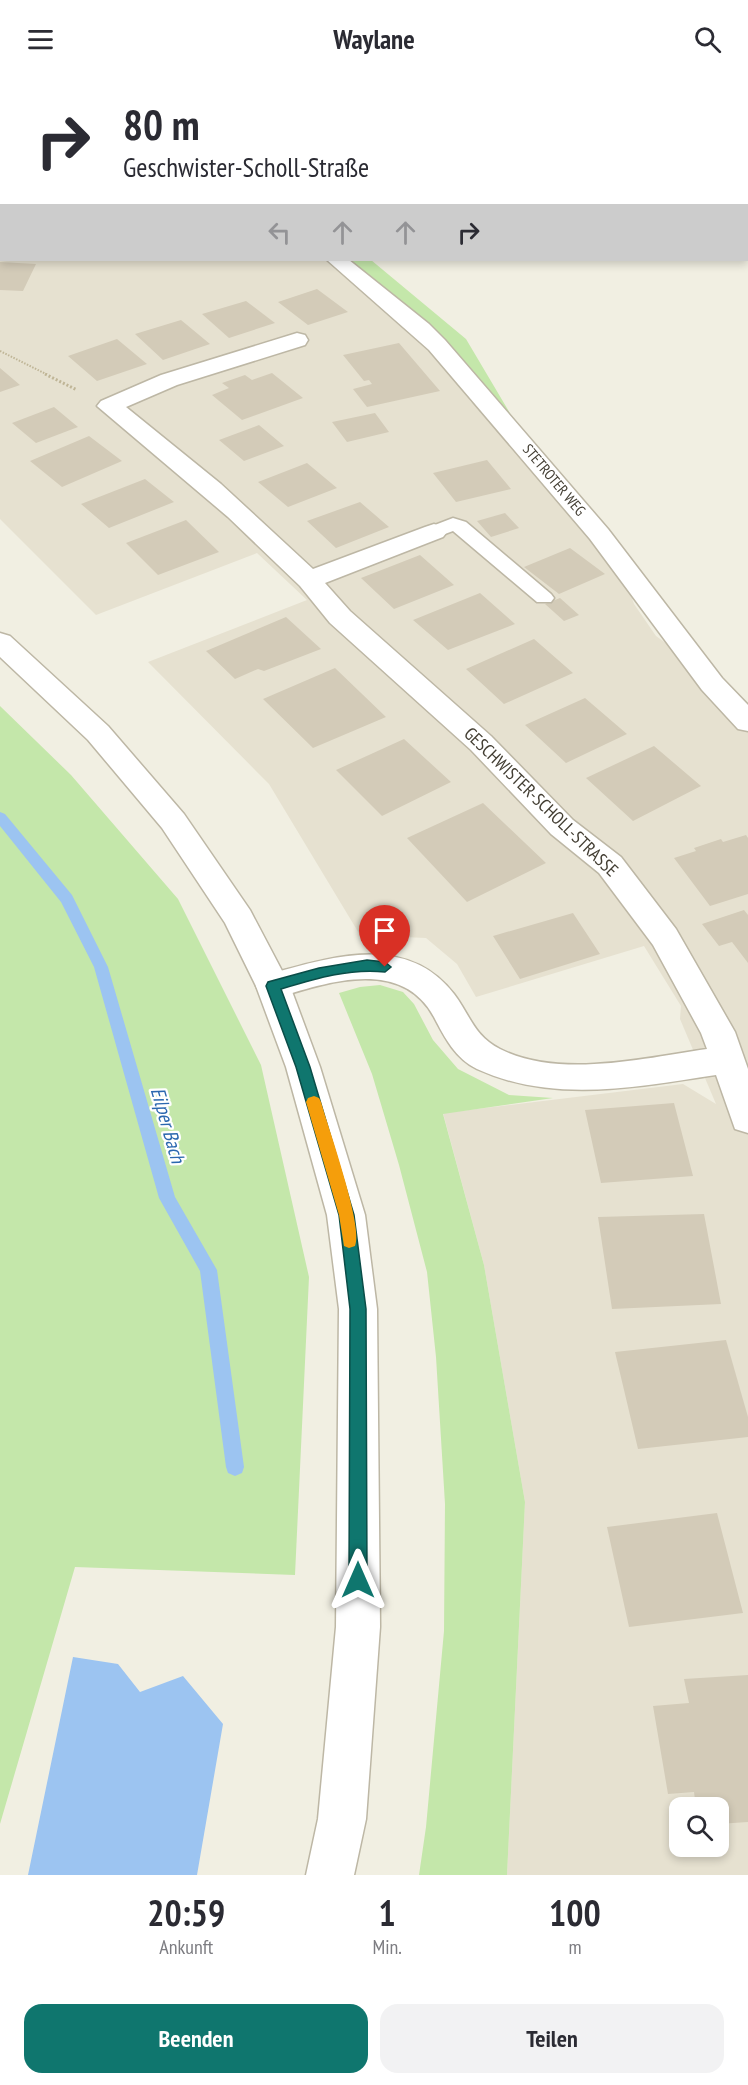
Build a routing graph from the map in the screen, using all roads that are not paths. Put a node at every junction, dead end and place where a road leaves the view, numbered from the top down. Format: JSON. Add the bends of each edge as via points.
{"nodes":[{"id":1,"x":338,"y":261,"type":"edge"},
{"id":2,"x":297,"y":339,"type":"dead end"},
{"id":3,"x":434,"y":532,"type":"joint"},
{"id":4,"x":309,"y":580,"type":"junction"},
{"id":5,"x":544,"y":598,"type":"dead end"},
{"id":6,"x":0,"y":642,"type":"edge"},
{"id":7,"x":748,"y":722,"type":"edge"},
{"id":8,"x":273,"y":986,"type":"junction"},
{"id":9,"x":727,"y":1060,"type":"junction"},
{"id":10,"x":748,"y":1119,"type":"edge"},
{"id":11,"x":330,"y":1875,"type":"edge"}],
"edges":[{"from":1,"to":7,"type":"street","name":"STETROTER WEG","via":[[437,345],[599,534],[712,684]]},
{"from":2,"to":4,"type":"street","name":"GESCHWISTER-SCHOLL-STRASSE","via":[[168,380],[109,406],[216,491]]},
{"from":3,"to":4,"type":"street"},
{"from":3,"to":5,"type":"lane","via":[[453,524],[459,526]]},
{"from":4,"to":9,"type":"street","name":"GESCHWISTER-SCHOLL-STRASSE","via":[[340,617],[481,742],[562,828],[610,865],[665,937],[718,1032]]},
{"from":6,"to":8,"type":"street","via":[[98,733],[173,821],[239,918]]},
{"from":8,"to":9,"type":"street","via":[[367,965],[402,969],[429,984],[457,1031],[487,1058],[538,1076],[595,1078]]},
{"from":8,"to":11,"type":"street","via":[[303,1067],[346,1215],[358,1309],[358,1627],[342,1819]]},
{"from":9,"to":10,"type":"street","name":"GESCHWISTER-SCHOLL-STRASSE"}]}
